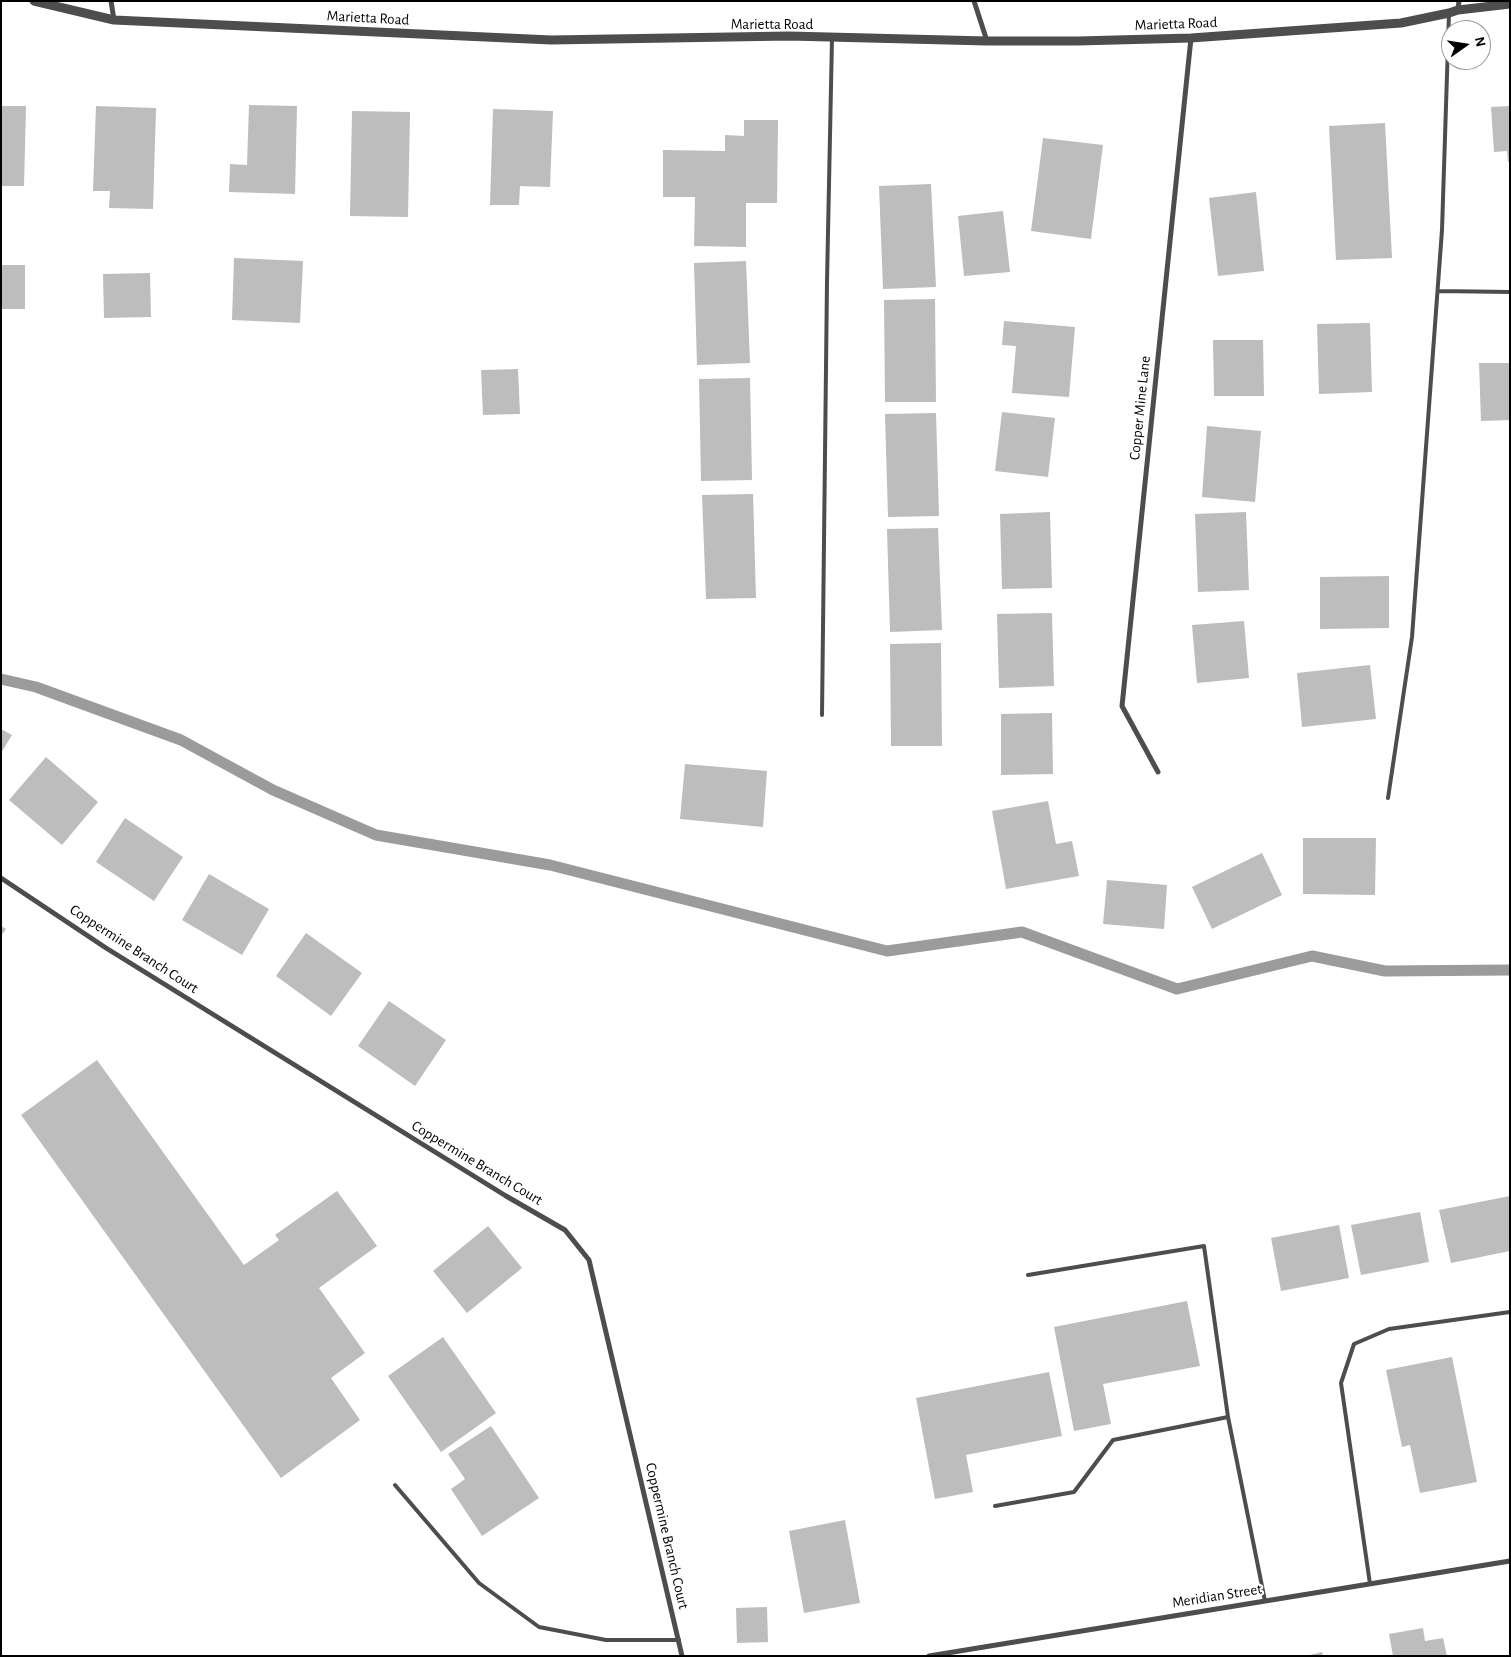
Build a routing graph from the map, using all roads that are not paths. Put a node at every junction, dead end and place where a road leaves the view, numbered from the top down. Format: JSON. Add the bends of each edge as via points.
{"nodes":[{"id":1,"x":34,"y":1,"type":"edge"},
{"id":2,"x":110,"y":1,"type":"edge"},
{"id":3,"x":974,"y":1,"type":"edge"},
{"id":4,"x":1510,"y":4,"type":"edge"},
{"id":5,"x":1455,"y":8,"type":"edge"},
{"id":6,"x":114,"y":20,"type":"junction"},
{"id":7,"x":832,"y":38,"type":"junction"},
{"id":8,"x":1192,"y":38,"type":"junction"},
{"id":9,"x":987,"y":41,"type":"junction"},
{"id":10,"x":1438,"y":291,"type":"junction"},
{"id":11,"x":1510,"y":292,"type":"edge"},
{"id":12,"x":822,"y":716,"type":"dead end"},
{"id":13,"x":1158,"y":772,"type":"dead end"},
{"id":14,"x":1388,"y":798,"type":"dead end"},
{"id":15,"x":1,"y":878,"type":"edge"},
{"id":16,"x":1028,"y":1275,"type":"dead end"},
{"id":17,"x":1510,"y":1312,"type":"edge"},
{"id":18,"x":1228,"y":1417,"type":"junction"},
{"id":19,"x":396,"y":1485,"type":"dead end"},
{"id":20,"x":995,"y":1506,"type":"dead end"},
{"id":21,"x":1510,"y":1561,"type":"edge"},
{"id":22,"x":1370,"y":1584,"type":"junction"},
{"id":23,"x":1265,"y":1601,"type":"junction"},
{"id":24,"x":679,"y":1640,"type":"junction"},
{"id":25,"x":682,"y":1656,"type":"edge"},
{"id":26,"x":929,"y":1656,"type":"edge"}],
"edges":[{"from":1,"to":6,"type":"street","name":"Marietta Road"},
{"from":2,"to":6,"type":"street"},
{"from":3,"to":9,"type":"street"},
{"from":4,"to":5,"type":"street","name":"Marietta Road"},
{"from":5,"to":8,"type":"street","name":"Marietta Road","via":[[1401,23]]},
{"from":5,"to":10,"type":"lane"},
{"from":6,"to":7,"type":"street","name":"Marietta Road","via":[[551,40]]},
{"from":7,"to":9,"type":"street","name":"Marietta Road"},
{"from":7,"to":12,"type":"lane"},
{"from":8,"to":9,"type":"street","name":"Marietta Road"},
{"from":8,"to":13,"type":"street","name":"Copper Mine Lane","via":[[1122,706]]},
{"from":10,"to":11,"type":"lane"},
{"from":10,"to":14,"type":"lane","via":[[1412,637]]},
{"from":15,"to":24,"type":"street","name":"Coppermine Branch Court","via":[[106,948],[566,1230],[589,1260]]},
{"from":16,"to":18,"type":"lane","via":[[1204,1246]]},
{"from":17,"to":22,"type":"lane","via":[[1389,1329],[1354,1344],[1341,1383]]},
{"from":18,"to":20,"type":"lane","via":[[1113,1440],[1074,1492]]},
{"from":18,"to":23,"type":"lane"},
{"from":19,"to":24,"type":"lane","via":[[479,1583],[539,1628],[606,1640]]},
{"from":21,"to":22,"type":"street","name":"Meridian Street"},
{"from":22,"to":23,"type":"street","name":"Meridian Street"},
{"from":23,"to":26,"type":"street","name":"Meridian Street"},
{"from":24,"to":25,"type":"street","name":"Coppermine Branch Court"}]}
